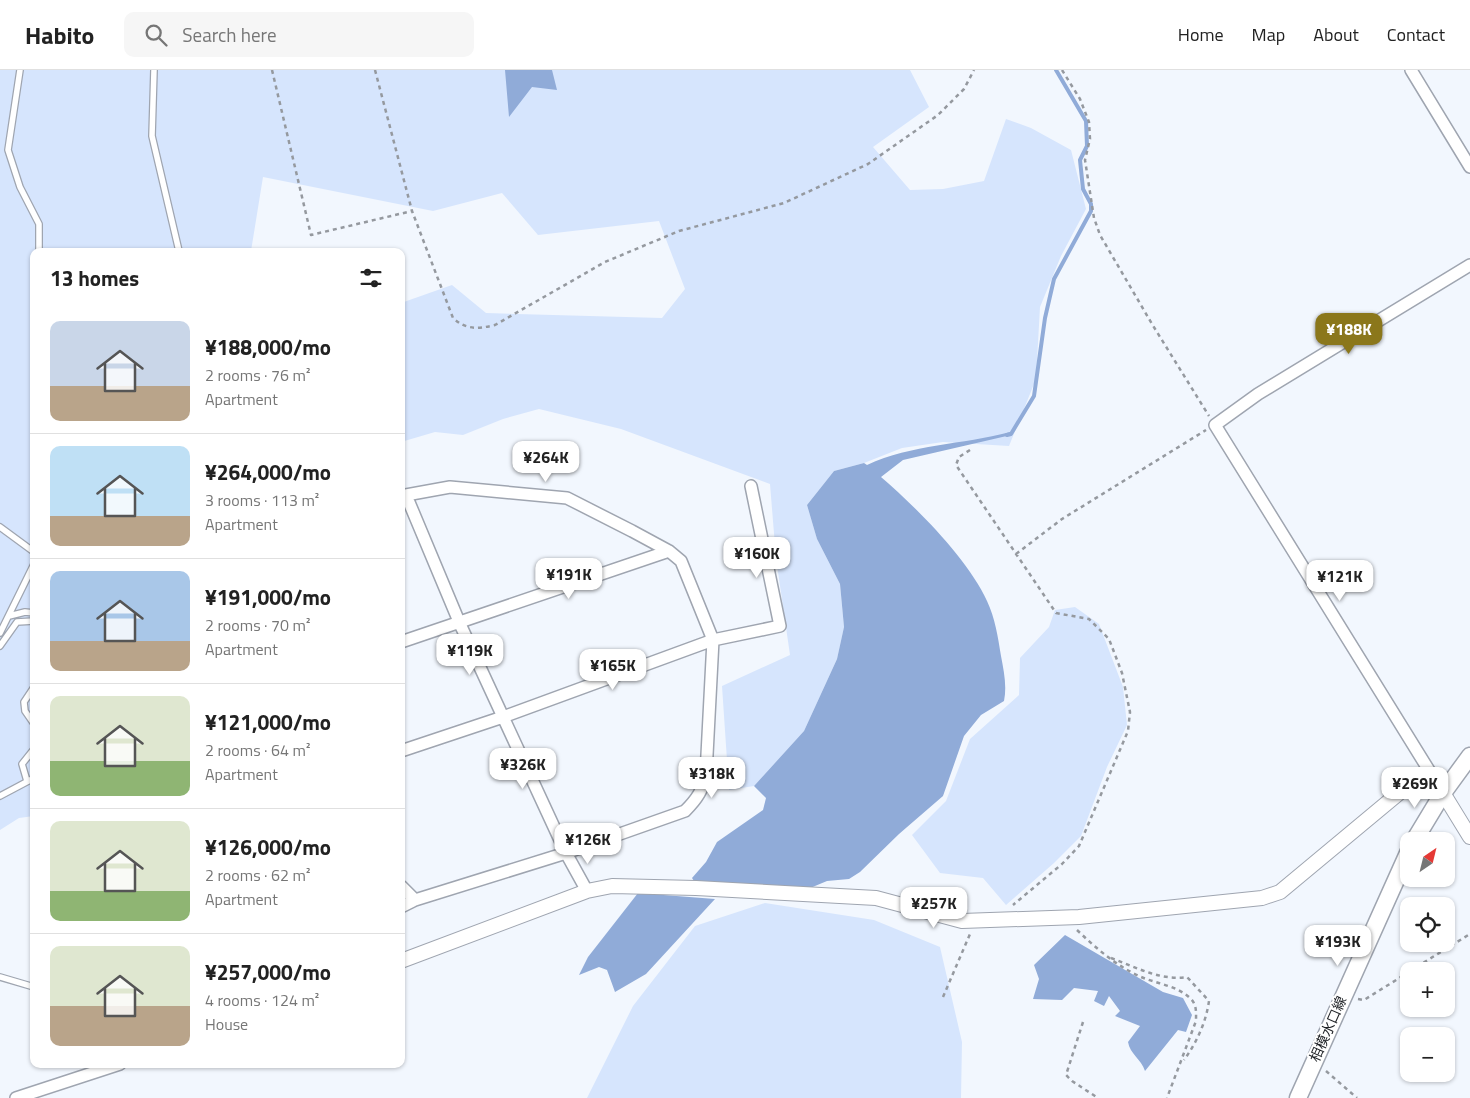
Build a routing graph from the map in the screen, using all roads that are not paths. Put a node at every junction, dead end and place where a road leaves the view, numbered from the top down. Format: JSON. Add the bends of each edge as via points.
{"nodes":[{"id":1,"x":20,"y":70,"type":"edge"},
{"id":2,"x":154,"y":70,"type":"edge"},
{"id":3,"x":1411,"y":70,"type":"edge"},
{"id":4,"x":1470,"y":167,"type":"edge"},
{"id":5,"x":39,"y":248,"type":"edge"},
{"id":6,"x":178,"y":248,"type":"edge"},
{"id":7,"x":1470,"y":265,"type":"edge"},
{"id":8,"x":752,"y":486,"type":"dead end"},
{"id":9,"x":405,"y":497,"type":"edge"},
{"id":10,"x":405,"y":499,"type":"edge"},
{"id":11,"x":0,"y":527,"type":"edge"},
{"id":12,"x":30,"y":549,"type":"edge"},
{"id":13,"x":669,"y":551,"type":"junction"},
{"id":14,"x":30,"y":572,"type":"edge"},
{"id":15,"x":30,"y":613,"type":"edge"},
{"id":16,"x":9,"y":616,"type":"junction"},
{"id":17,"x":30,"y":621,"type":"edge"},
{"id":18,"x":460,"y":624,"type":"junction"},
{"id":19,"x":0,"y":633,"type":"edge"},
{"id":20,"x":713,"y":640,"type":"junction"},
{"id":21,"x":405,"y":641,"type":"edge"},
{"id":22,"x":0,"y":646,"type":"edge"},
{"id":23,"x":30,"y":693,"type":"edge"},
{"id":24,"x":503,"y":717,"type":"junction"},
{"id":25,"x":30,"y":718,"type":"edge"},
{"id":26,"x":405,"y":750,"type":"edge"},
{"id":27,"x":30,"y":754,"type":"edge"},
{"id":28,"x":1470,"y":756,"type":"edge"},
{"id":29,"x":1432,"y":776,"type":"junction"},
{"id":30,"x":30,"y":778,"type":"edge"},
{"id":31,"x":30,"y":781,"type":"edge"},
{"id":32,"x":1442,"y":794,"type":"junction"},
{"id":33,"x":0,"y":796,"type":"edge"},
{"id":34,"x":1419,"y":832,"type":"edge"},
{"id":35,"x":1470,"y":837,"type":"edge"},
{"id":36,"x":566,"y":853,"type":"junction"},
{"id":37,"x":1400,"y":870,"type":"edge"},
{"id":38,"x":405,"y":890,"type":"edge"},
{"id":39,"x":587,"y":891,"type":"junction"},
{"id":40,"x":415,"y":900,"type":"junction"},
{"id":41,"x":405,"y":905,"type":"edge"},
{"id":42,"x":405,"y":959,"type":"edge"},
{"id":43,"x":0,"y":976,"type":"edge"},
{"id":44,"x":30,"y":986,"type":"edge"},
{"id":45,"x":108,"y":1068,"type":"edge"},
{"id":46,"x":16,"y":1098,"type":"edge"},
{"id":47,"x":1298,"y":1098,"type":"edge"}],
"edges":[{"from":1,"to":5,"type":"lane","via":[[8,150],[20,187],[39,224]]},
{"from":2,"to":6,"type":"lane","via":[[152,136]]},
{"from":3,"to":4,"type":"street"},
{"from":7,"to":29,"type":"street","via":[[1258,394],[1215,425]]},
{"from":8,"to":20,"type":"street","via":[[780,626]]},
{"from":9,"to":13,"type":"street","via":[[450,487],[567,498]]},
{"from":10,"to":18,"type":"street"},
{"from":11,"to":12,"type":"lane"},
{"from":13,"to":18,"type":"street"},
{"from":13,"to":20,"type":"street","via":[[681,561]]},
{"from":14,"to":16,"type":"lane"},
{"from":15,"to":16,"type":"lane"},
{"from":16,"to":19,"type":"lane"},
{"from":17,"to":22,"type":"lane","via":[[17,622]]},
{"from":18,"to":21,"type":"street"},
{"from":18,"to":24,"type":"street"},
{"from":20,"to":24,"type":"street"},
{"from":20,"to":36,"type":"street","via":[[706,774],[697,799],[685,811]]},
{"from":23,"to":25,"type":"lane","via":[[24,702]]},
{"from":24,"to":26,"type":"street"},
{"from":24,"to":36,"type":"street"},
{"from":27,"to":30,"type":"lane","via":[[22,764]]},
{"from":28,"to":32,"type":"main road"},
{"from":29,"to":32,"type":"street"},
{"from":29,"to":39,"type":"street","via":[[1416,778],[1280,892],[1262,898],[1062,918],[962,921],[876,898],[696,888],[612,886]]},
{"from":31,"to":33,"type":"lane"},
{"from":32,"to":34,"type":"main road"},
{"from":32,"to":35,"type":"street"},
{"from":36,"to":39,"type":"street"},
{"from":36,"to":40,"type":"street"},
{"from":37,"to":47,"type":"main road","name":"相模水口線"},
{"from":38,"to":40,"type":"street"},
{"from":39,"to":42,"type":"street"},
{"from":40,"to":41,"type":"street"},
{"from":43,"to":44,"type":"lane"},
{"from":45,"to":46,"type":"street"}]}
